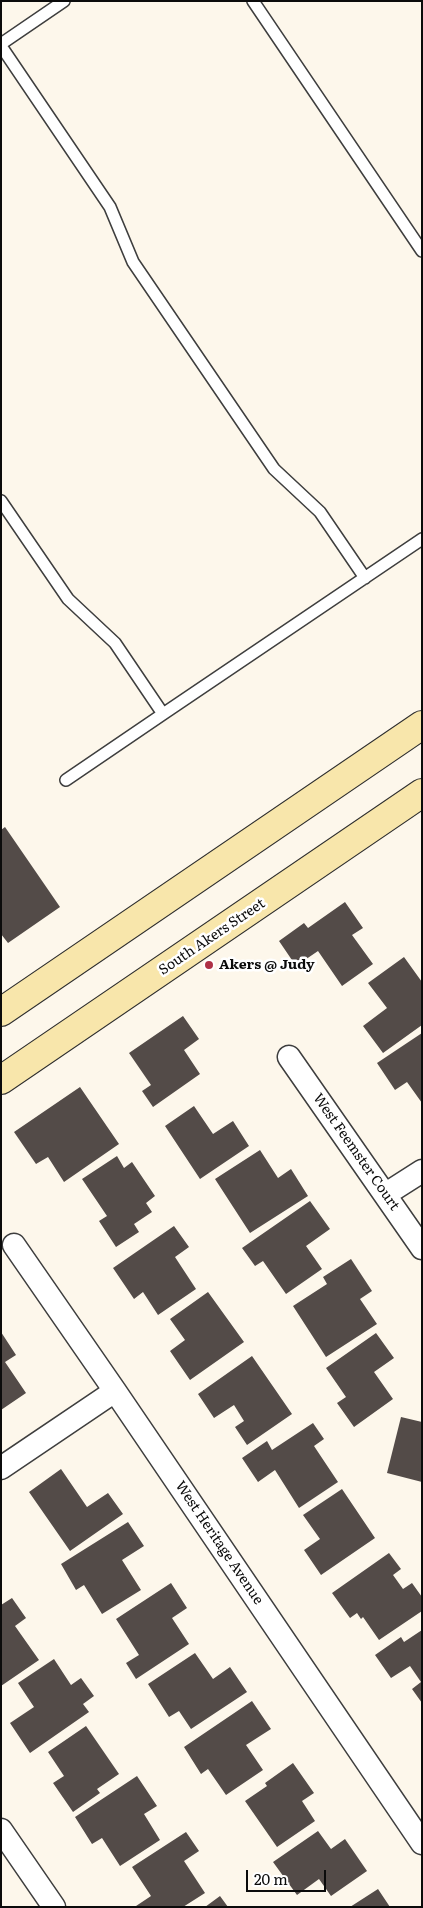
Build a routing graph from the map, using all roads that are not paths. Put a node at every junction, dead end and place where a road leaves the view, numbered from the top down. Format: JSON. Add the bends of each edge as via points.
{"nodes":[{"id":1,"x":64,"y":1,"type":"edge"},
{"id":2,"x":253,"y":1,"type":"edge"},
{"id":3,"x":1,"y":45,"type":"edge"},
{"id":4,"x":422,"y":251,"type":"edge"},
{"id":5,"x":1,"y":501,"type":"edge"},
{"id":6,"x":422,"y":539,"type":"edge"},
{"id":7,"x":364,"y":578,"type":"junction"},
{"id":8,"x":164,"y":714,"type":"junction"},
{"id":9,"x":422,"y":725,"type":"edge"},
{"id":10,"x":66,"y":780,"type":"dead end"},
{"id":11,"x":422,"y":793,"type":"edge"},
{"id":12,"x":1,"y":1012,"type":"edge"},
{"id":13,"x":288,"y":1057,"type":"dead end"},
{"id":14,"x":4,"y":1073,"type":"edge"},
{"id":15,"x":422,"y":1171,"type":"edge"},
{"id":16,"x":386,"y":1194,"type":"junction"},
{"id":17,"x":14,"y":1245,"type":"dead end"},
{"id":18,"x":422,"y":1248,"type":"edge"},
{"id":19,"x":115,"y":1391,"type":"junction"},
{"id":20,"x":1,"y":1468,"type":"edge"},
{"id":21,"x":1,"y":1830,"type":"edge"},
{"id":22,"x":422,"y":1843,"type":"edge"},
{"id":23,"x":54,"y":1907,"type":"edge"}],
"edges":[{"from":1,"to":3,"type":"lane"},
{"from":2,"to":4,"type":"lane"},
{"from":3,"to":7,"type":"lane","via":[[110,207],[133,262],[274,469],[320,512]]},
{"from":5,"to":8,"type":"lane","via":[[68,599],[115,643]]},
{"from":6,"to":7,"type":"lane"},
{"from":7,"to":8,"type":"lane"},
{"from":8,"to":10,"type":"lane"},
{"from":9,"to":12,"type":"main road"},
{"from":11,"to":14,"type":"main road","name":"South Akers Street"},
{"from":13,"to":16,"type":"street","name":"West Feemster Court"},
{"from":15,"to":16,"type":"street"},
{"from":16,"to":18,"type":"street","name":"West Feemster Court"},
{"from":17,"to":19,"type":"street","name":"West Heritage Avenue"},
{"from":19,"to":20,"type":"street"},
{"from":19,"to":22,"type":"street","name":"West Heritage Avenue"},
{"from":21,"to":23,"type":"street"}]}
